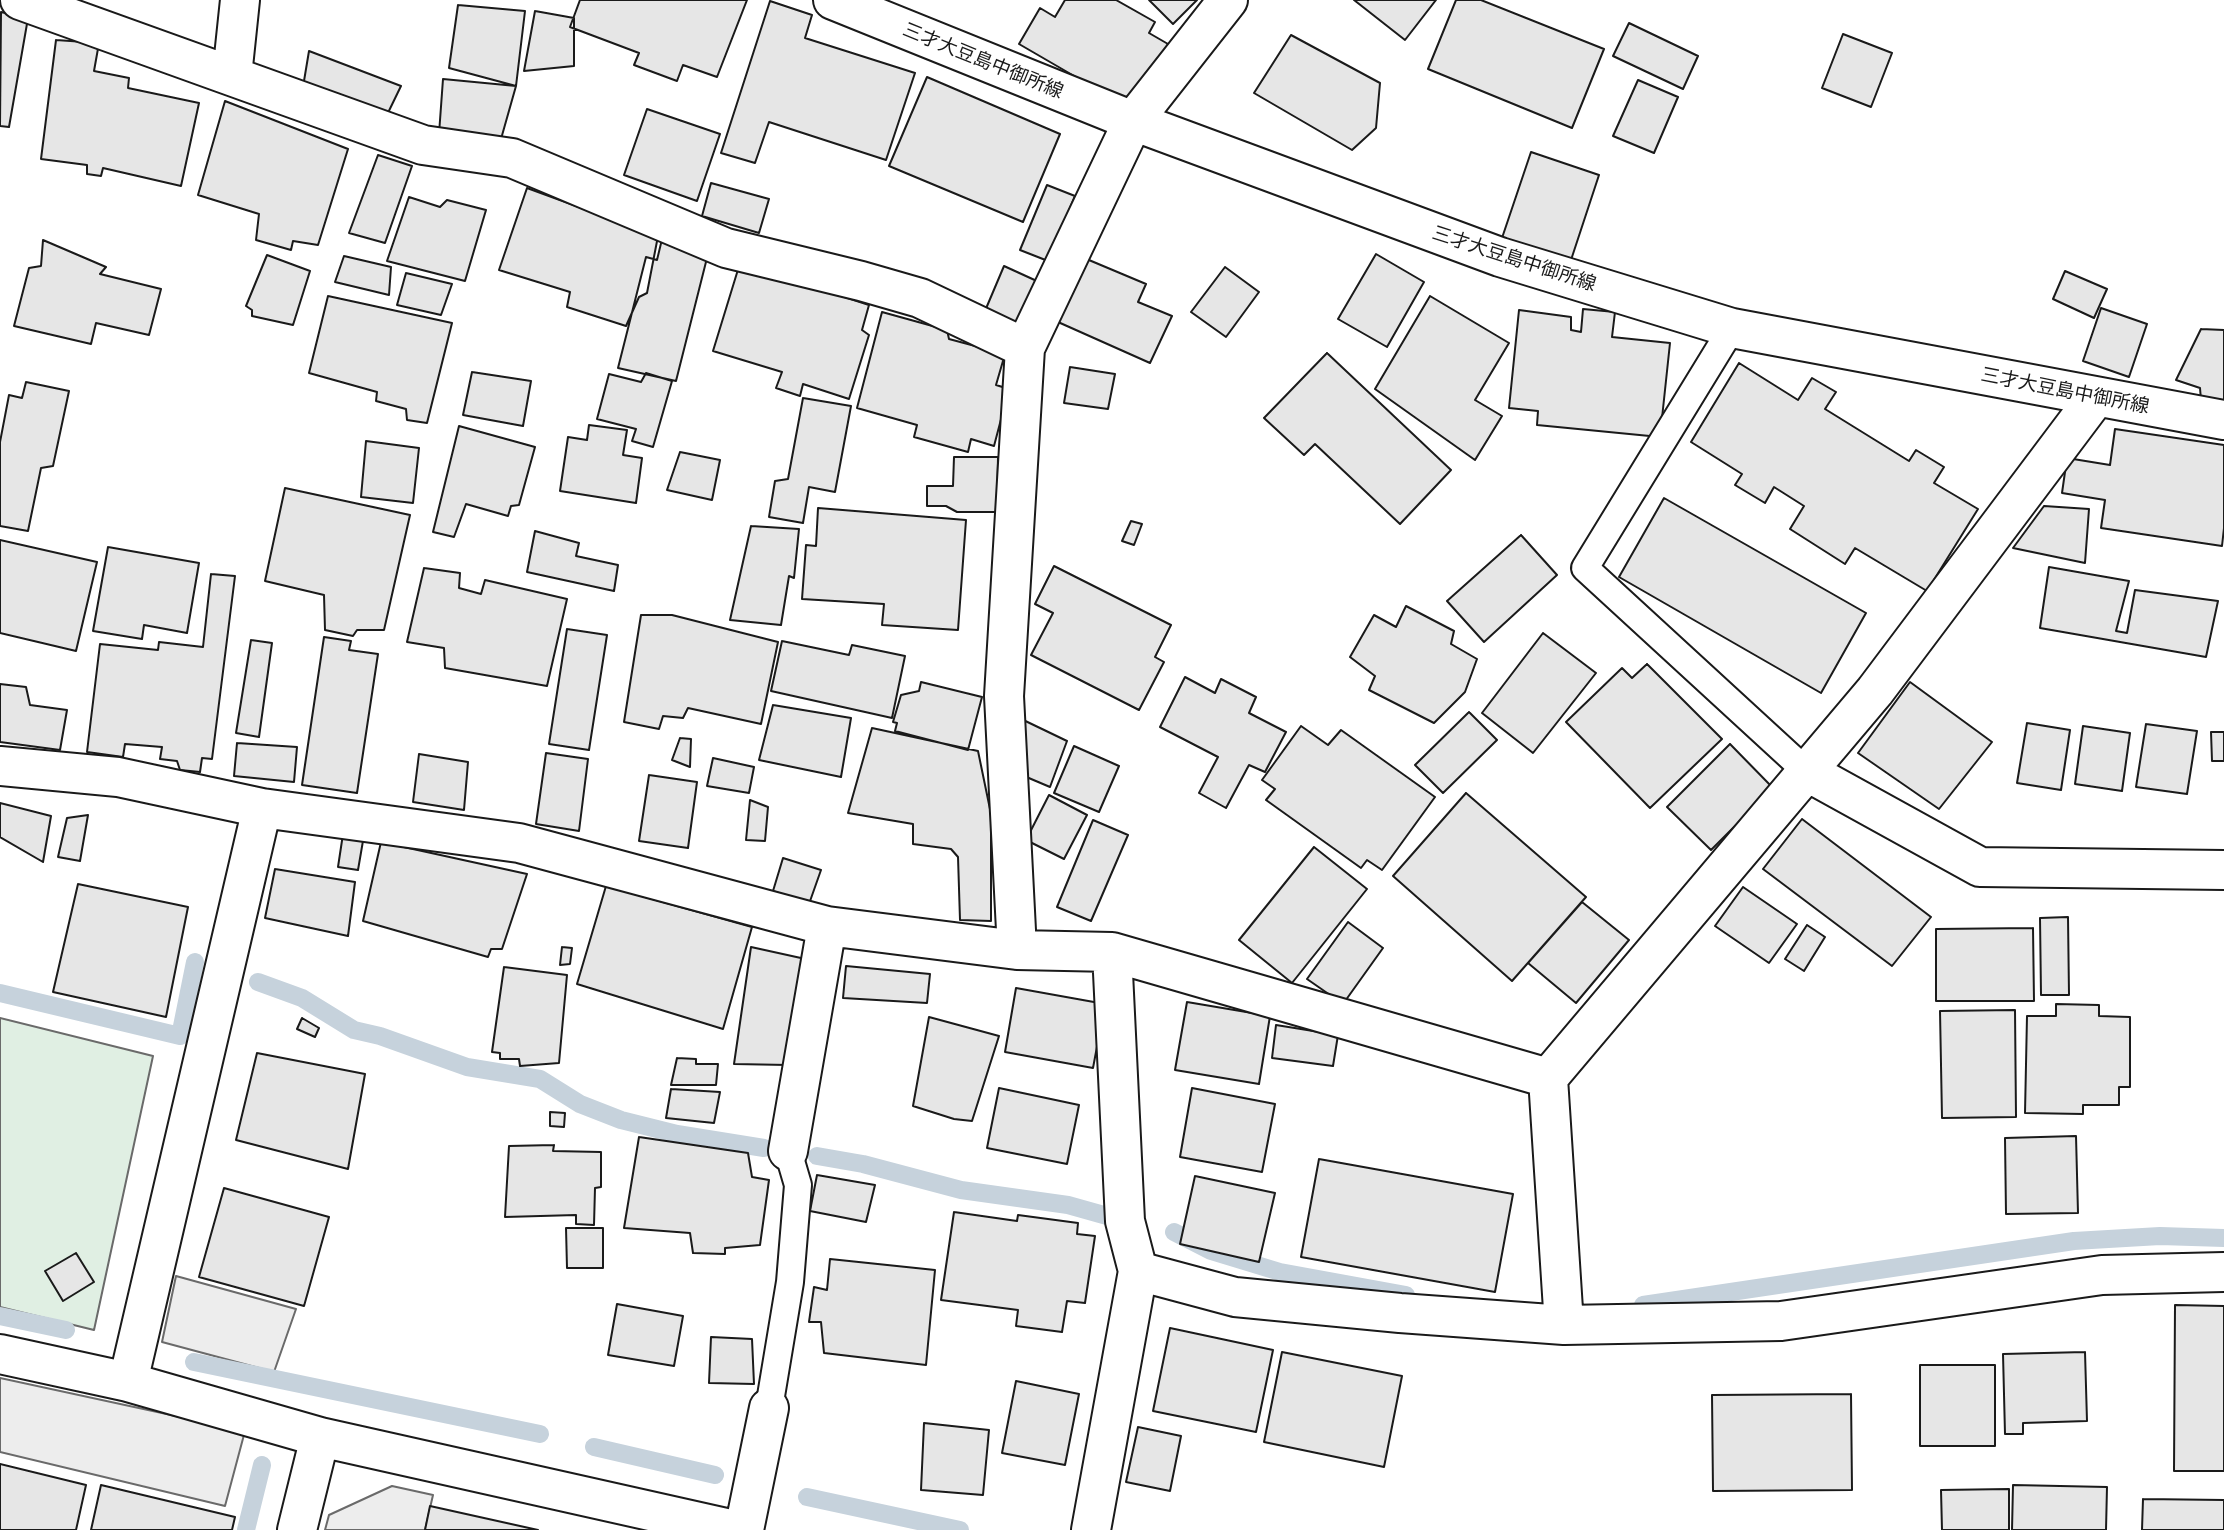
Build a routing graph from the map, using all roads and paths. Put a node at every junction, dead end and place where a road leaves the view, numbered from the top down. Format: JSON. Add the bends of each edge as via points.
{"nodes":[{"id":1,"x":20,"y":0,"type":"edge"},
{"id":2,"x":240,"y":0,"type":"edge"},
{"id":3,"x":833,"y":0,"type":"edge"},
{"id":4,"x":1228,"y":0,"type":"edge"},
{"id":5,"x":232,"y":76,"type":"junction"},
{"id":6,"x":1133,"y":121,"type":"junction"},
{"id":7,"x":1732,"y":328,"type":"junction"},
{"id":8,"x":1025,"y":348,"type":"junction"},
{"id":9,"x":2096,"y":397,"type":"junction"},
{"id":10,"x":2224,"y":420,"type":"edge"},
{"id":11,"x":0,"y":766,"type":"edge"},
{"id":12,"x":1806,"y":771,"type":"junction"},
{"id":13,"x":262,"y":808,"type":"junction"},
{"id":14,"x":2224,"y":870,"type":"edge"},
{"id":15,"x":827,"y":926,"type":"junction"},
{"id":16,"x":1017,"y":950,"type":"junction"},
{"id":17,"x":1112,"y":952,"type":"junction"},
{"id":18,"x":1548,"y":1078,"type":"junction"},
{"id":19,"x":788,"y":1151,"type":"joint"},
{"id":20,"x":1138,"y":1271,"type":"junction"},
{"id":21,"x":2224,"y":1272,"type":"edge"},
{"id":22,"x":1564,"y":1325,"type":"junction"},
{"id":23,"x":0,"y":1354,"type":"edge"},
{"id":24,"x":128,"y":1382,"type":"junction"},
{"id":25,"x":769,"y":1408,"type":"joint"},
{"id":26,"x":320,"y":1437,"type":"junction"},
{"id":27,"x":297,"y":1530,"type":"edge"},
{"id":28,"x":735,"y":1530,"type":"edge"},
{"id":29,"x":744,"y":1530,"type":"edge"},
{"id":30,"x":1091,"y":1530,"type":"edge"}],
"edges":[{"from":1,"to":5,"type":"street"},
{"from":2,"to":5,"type":"street"},
{"from":3,"to":6,"type":"street","name":"三才大豆島中御所線"},
{"from":4,"to":6,"type":"street"},
{"from":5,"to":8,"type":"street","via":[[423,145],[512,158],[726,248],[920,298]]},
{"from":6,"to":7,"type":"street","name":"三才大豆島中御所線","via":[[1500,257]]},
{"from":6,"to":8,"type":"street"},
{"from":7,"to":9,"type":"street","name":"三才大豆島中御所線"},
{"from":7,"to":12,"type":"lane","via":[[1585,568]]},
{"from":8,"to":16,"type":"street","via":[[1004,695]]},
{"from":9,"to":10,"type":"street","name":"三才大豆島中御所線"},
{"from":9,"to":12,"type":"street","via":[[1875,691]]},
{"from":11,"to":13,"type":"street","via":[[118,777]]},
{"from":12,"to":14,"type":"street","via":[[1980,867]]},
{"from":12,"to":18,"type":"street"},
{"from":13,"to":15,"type":"street","via":[[519,843]]},
{"from":13,"to":24,"type":"street"},
{"from":15,"to":16,"type":"street"},
{"from":15,"to":19,"type":"street"},
{"from":16,"to":17,"type":"street"},
{"from":17,"to":18,"type":"street"},
{"from":17,"to":20,"type":"street","via":[[1125,1221]]},
{"from":18,"to":22,"type":"street"},
{"from":19,"to":25,"type":"lane","via":[[798,1185],[790,1282]]},
{"from":20,"to":22,"type":"street","via":[[1235,1297]]},
{"from":20,"to":30,"type":"street"},
{"from":21,"to":22,"type":"street","via":[[2102,1275],[1781,1321]]},
{"from":23,"to":24,"type":"street"},
{"from":24,"to":26,"type":"street"},
{"from":25,"to":29,"type":"street"},
{"from":26,"to":27,"type":"street"},
{"from":26,"to":28,"type":"street"}]}
